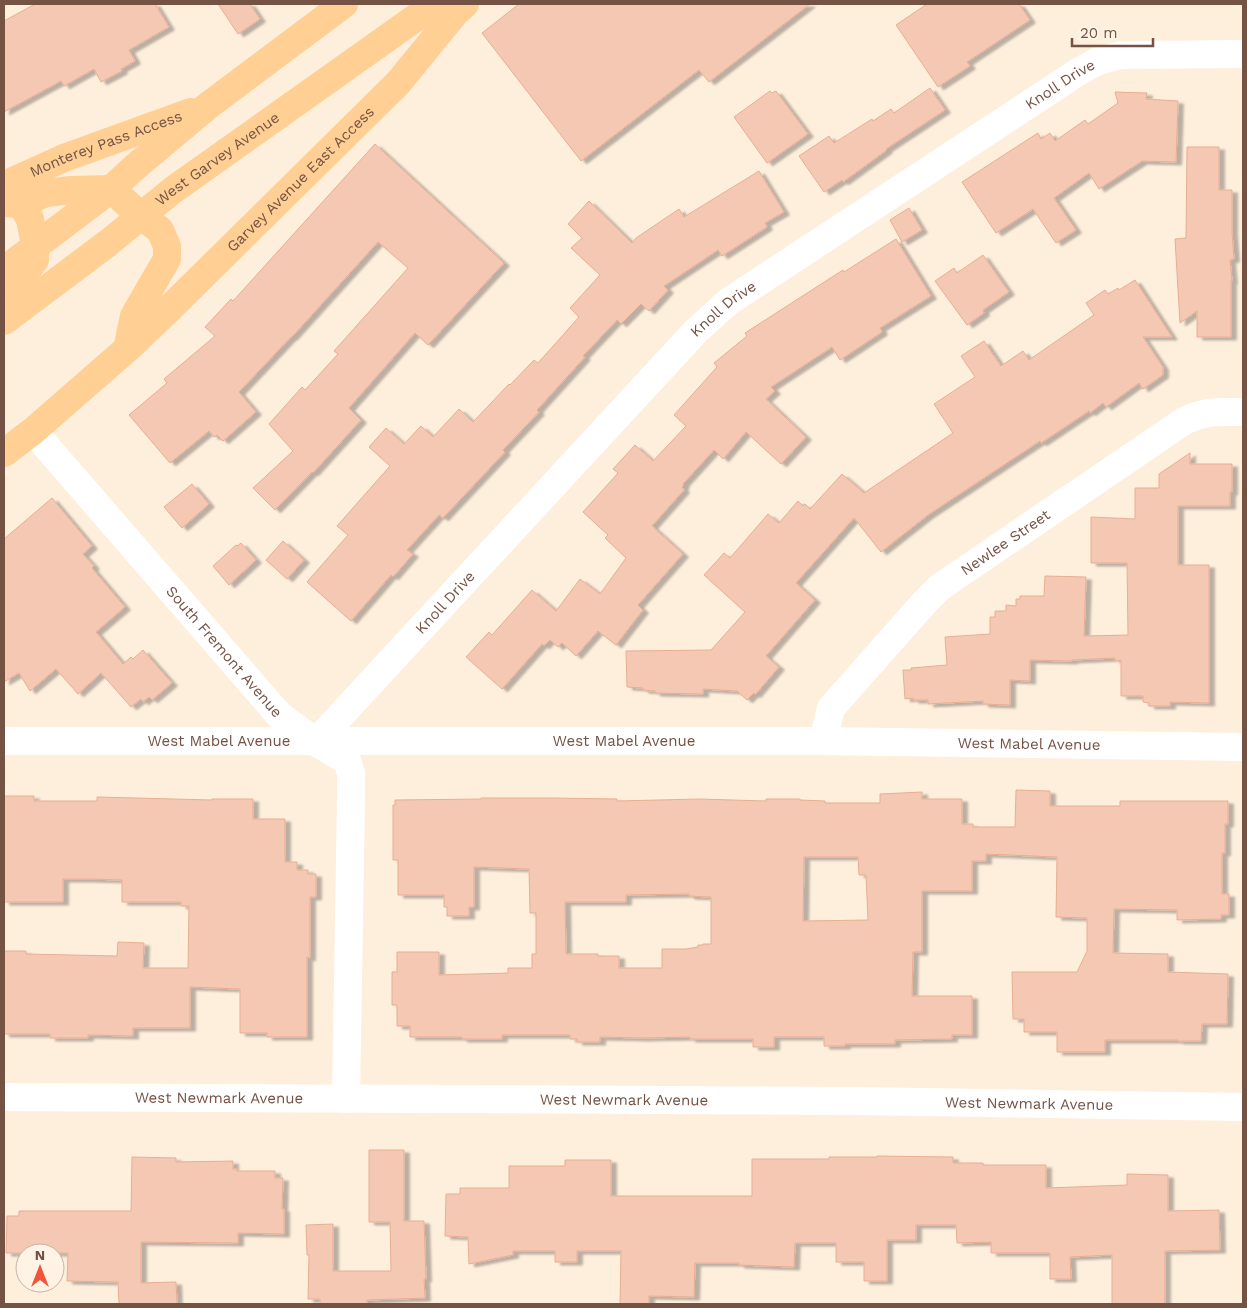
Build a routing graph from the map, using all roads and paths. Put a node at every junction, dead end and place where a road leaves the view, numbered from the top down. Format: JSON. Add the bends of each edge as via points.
{"nodes":[{"id":1,"x":344,"y":4,"type":"edge"},
{"id":2,"x":435,"y":4,"type":"edge"},
{"id":3,"x":465,"y":4,"type":"edge"},
{"id":4,"x":1243,"y":54,"type":"edge"},
{"id":5,"x":209,"y":105,"type":"junction"},
{"id":6,"x":111,"y":189,"type":"junction"},
{"id":7,"x":10,"y":197,"type":"edge"},
{"id":8,"x":141,"y":216,"type":"junction"},
{"id":9,"x":34,"y":246,"type":"junction"},
{"id":10,"x":4,"y":270,"type":"edge"},
{"id":11,"x":4,"y":294,"type":"edge"},
{"id":12,"x":4,"y":321,"type":"edge"},
{"id":13,"x":128,"y":349,"type":"junction"},
{"id":14,"x":1243,"y":412,"type":"edge"},
{"id":15,"x":33,"y":430,"type":"junction"},
{"id":16,"x":4,"y":454,"type":"edge"},
{"id":17,"x":4,"y":741,"type":"edge"},
{"id":18,"x":823,"y":741,"type":"junction"},
{"id":19,"x":316,"y":742,"type":"junction"},
{"id":20,"x":1243,"y":746,"type":"edge"},
{"id":21,"x":4,"y":1097,"type":"edge"},
{"id":22,"x":346,"y":1099,"type":"junction"},
{"id":23,"x":1243,"y":1107,"type":"edge"}],
"edges":[{"from":1,"to":5,"type":"main road"},
{"from":2,"to":8,"type":"main road","name":"West Garvey Avenue"},
{"from":3,"to":13,"type":"main road","name":"Garvey Avenue East Access","via":[[398,83]]},
{"from":4,"to":19,"type":"street","name":"Knoll Drive","via":[[1121,55],[1098,61],[728,302],[696,331]]},
{"from":5,"to":6,"type":"main road"},
{"from":5,"to":7,"type":"main road","name":"Monterey Pass Access","via":[[64,158]]},
{"from":6,"to":7,"type":"main road"},
{"from":6,"to":8,"type":"main road"},
{"from":6,"to":9,"type":"main road"},
{"from":7,"to":9,"type":"main road","via":[[30,219]]},
{"from":8,"to":12,"type":"main road","name":"West Garvey Avenue"},
{"from":8,"to":13,"type":"main road","via":[[160,230],[167,246],[167,259],[134,316]]},
{"from":9,"to":10,"type":"main road"},
{"from":9,"to":11,"type":"main road","via":[[35,260]]},
{"from":13,"to":15,"type":"main road","name":"Garvey Avenue East Access"},
{"from":14,"to":18,"type":"street","name":"Newlee Street","via":[[1210,412],[1184,421],[940,587],[831,708]]},
{"from":15,"to":16,"type":"main road","name":"Garvey Avenue East Access"},
{"from":15,"to":19,"type":"street","name":"South Fremont Avenue","via":[[279,715]]},
{"from":17,"to":19,"type":"street","name":"West Mabel Avenue"},
{"from":18,"to":19,"type":"street","name":"West Mabel Avenue"},
{"from":18,"to":20,"type":"street","name":"West Mabel Avenue"},
{"from":19,"to":22,"type":"street","name":"South Fremont Avenue","via":[[347,760],[351,773]]},
{"from":21,"to":22,"type":"street","name":"West Newmark Avenue"},
{"from":22,"to":23,"type":"street","name":"West Newmark Avenue","via":[[858,1101]]}]}
